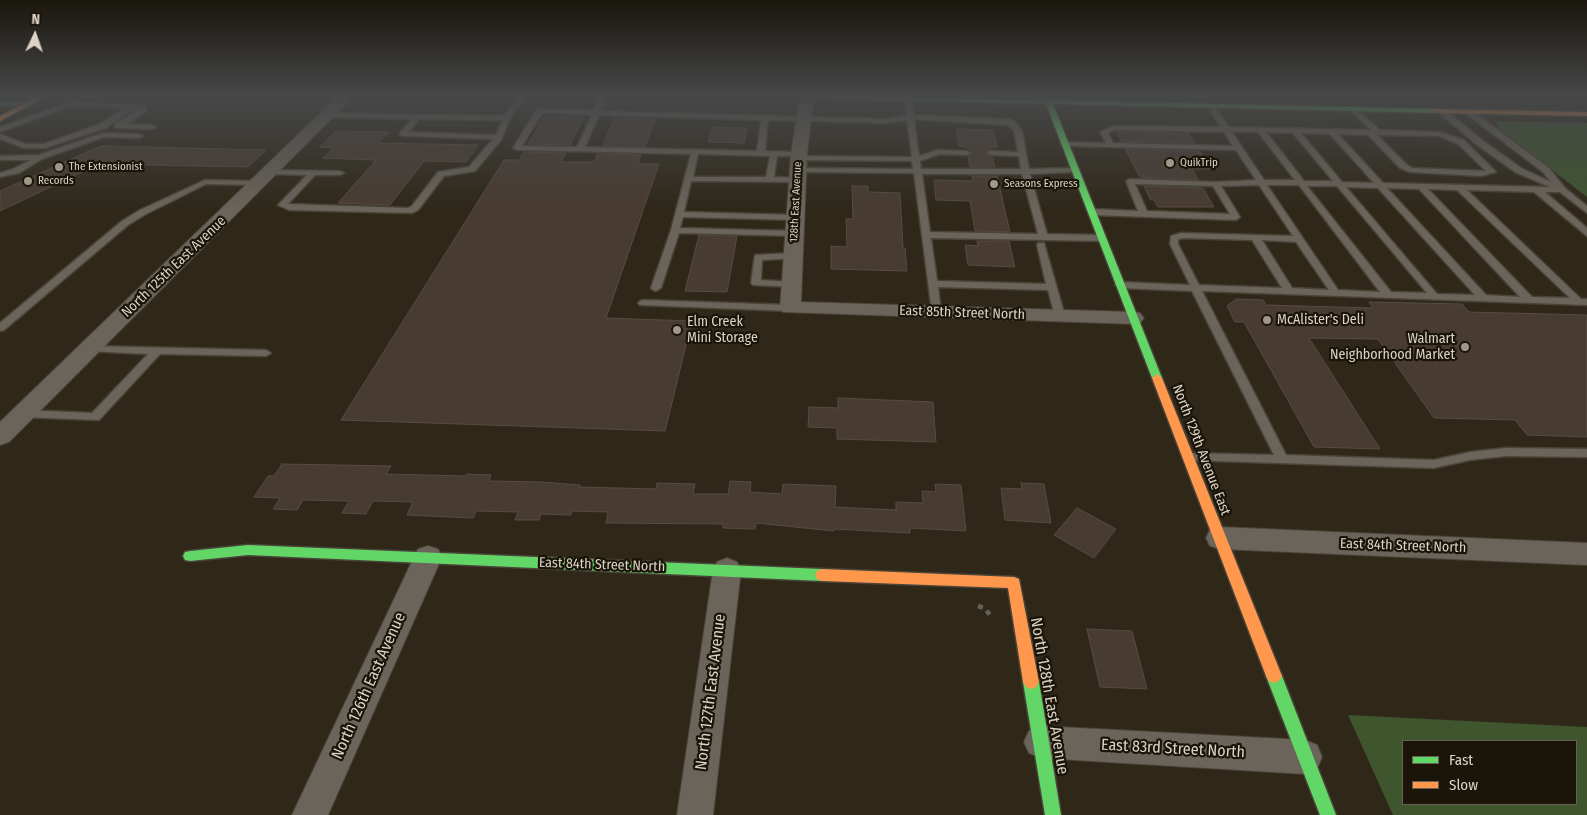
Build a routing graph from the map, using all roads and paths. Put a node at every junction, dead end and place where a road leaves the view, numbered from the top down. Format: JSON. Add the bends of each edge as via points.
{"nodes":[{"id":1,"x":80,"y":134,"type":"edge"},
{"id":2,"x":309,"y":134,"type":"edge"},
{"id":3,"x":404,"y":134,"type":"edge"},
{"id":4,"x":499,"y":134,"type":"edge"},
{"id":5,"x":526,"y":134,"type":"edge"},
{"id":6,"x":587,"y":134,"type":"edge"},
{"id":7,"x":763,"y":134,"type":"edge"},
{"id":8,"x":802,"y":134,"type":"edge"},
{"id":9,"x":912,"y":134,"type":"edge"},
{"id":10,"x":1019,"y":134,"type":"edge"},
{"id":11,"x":1061,"y":134,"type":"edge"},
{"id":12,"x":1105,"y":134,"type":"edge"},
{"id":13,"x":1229,"y":134,"type":"edge"},
{"id":14,"x":1263,"y":134,"type":"edge"},
{"id":15,"x":1298,"y":134,"type":"edge"},
{"id":16,"x":1334,"y":134,"type":"edge"},
{"id":17,"x":1376,"y":134,"type":"edge"},
{"id":18,"x":1440,"y":134,"type":"edge"},
{"id":19,"x":1468,"y":134,"type":"edge"},
{"id":20,"x":1498,"y":134,"type":"edge"},
{"id":21,"x":0,"y":136,"type":"edge"},
{"id":22,"x":139,"y":136,"type":"dead end"},
{"id":23,"x":498,"y":137,"type":"junction"},
{"id":24,"x":1065,"y":144,"type":"junction"},
{"id":25,"x":1110,"y":144,"type":"junction"},
{"id":26,"x":1238,"y":148,"type":"junction"},
{"id":27,"x":580,"y":149,"type":"junction"},
{"id":28,"x":695,"y":152,"type":"junction"},
{"id":29,"x":761,"y":153,"type":"junction"},
{"id":30,"x":774,"y":153,"type":"junction"},
{"id":31,"x":967,"y":153,"type":"dead end"},
{"id":32,"x":991,"y":153,"type":"dead end"},
{"id":33,"x":1023,"y":154,"type":"junction"},
{"id":34,"x":40,"y":157,"type":"junction"},
{"id":35,"x":0,"y":158,"type":"edge"},
{"id":36,"x":916,"y":159,"type":"junction"},
{"id":37,"x":798,"y":166,"type":"junction"},
{"id":38,"x":1026,"y":170,"type":"junction"},
{"id":39,"x":1075,"y":170,"type":"junction"},
{"id":40,"x":918,"y":171,"type":"junction"},
{"id":41,"x":312,"y":173,"type":"junction"},
{"id":42,"x":340,"y":173,"type":"dead end"},
{"id":43,"x":1452,"y":173,"type":"junction"},
{"id":44,"x":0,"y":175,"type":"edge"},
{"id":45,"x":265,"y":178,"type":"junction"},
{"id":46,"x":687,"y":179,"type":"junction"},
{"id":47,"x":770,"y":180,"type":"junction"},
{"id":48,"x":1261,"y":182,"type":"junction"},
{"id":49,"x":1302,"y":183,"type":"junction"},
{"id":50,"x":1216,"y":184,"type":"junction"},
{"id":51,"x":1340,"y":184,"type":"junction"},
{"id":52,"x":1381,"y":185,"type":"junction"},
{"id":53,"x":1420,"y":186,"type":"junction"},
{"id":54,"x":1462,"y":187,"type":"junction"},
{"id":55,"x":1535,"y":188,"type":"junction"},
{"id":56,"x":1562,"y":190,"type":"junction"},
{"id":57,"x":1587,"y":210,"type":"edge"},
{"id":58,"x":1092,"y":212,"type":"junction"},
{"id":59,"x":1143,"y":213,"type":"junction"},
{"id":60,"x":679,"y":214,"type":"junction"},
{"id":61,"x":795,"y":226,"type":"junction"},
{"id":62,"x":675,"y":230,"type":"junction"},
{"id":63,"x":1587,"y":233,"type":"edge"},
{"id":64,"x":926,"y":235,"type":"junction"},
{"id":65,"x":1255,"y":237,"type":"junction"},
{"id":66,"x":1102,"y":238,"type":"junction"},
{"id":67,"x":1298,"y":239,"type":"junction"},
{"id":68,"x":1042,"y":241,"type":"junction"},
{"id":69,"x":793,"y":256,"type":"junction"},
{"id":70,"x":933,"y":284,"type":"junction"},
{"id":71,"x":1120,"y":284,"type":"junction"},
{"id":72,"x":792,"y":285,"type":"junction"},
{"id":73,"x":1052,"y":287,"type":"junction"},
{"id":74,"x":1194,"y":287,"type":"junction"},
{"id":75,"x":656,"y":288,"type":"dead end"},
{"id":76,"x":1289,"y":291,"type":"junction"},
{"id":77,"x":1336,"y":292,"type":"junction"},
{"id":78,"x":1388,"y":294,"type":"junction"},
{"id":79,"x":1434,"y":296,"type":"junction"},
{"id":80,"x":1483,"y":298,"type":"junction"},
{"id":81,"x":1529,"y":300,"type":"junction"},
{"id":82,"x":1583,"y":302,"type":"edge"},
{"id":83,"x":643,"y":303,"type":"dead end"},
{"id":84,"x":790,"y":308,"type":"junction"},
{"id":85,"x":936,"y":311,"type":"junction"},
{"id":86,"x":1060,"y":316,"type":"junction"},
{"id":87,"x":1133,"y":318,"type":"junction"},
{"id":88,"x":0,"y":328,"type":"edge"},
{"id":89,"x":90,"y":349,"type":"junction"},
{"id":90,"x":157,"y":351,"type":"junction"},
{"id":91,"x":266,"y":353,"type":"dead end"},
{"id":92,"x":8,"y":427,"type":"edge"},
{"id":93,"x":1587,"y":453,"type":"edge"},
{"id":94,"x":1188,"y":457,"type":"junction"},
{"id":95,"x":1282,"y":460,"type":"junction"},
{"id":96,"x":1220,"y":538,"type":"junction"},
{"id":97,"x":1587,"y":554,"type":"edge"},
{"id":98,"x":190,"y":556,"type":"dead end"},
{"id":99,"x":428,"y":557,"type":"junction"},
{"id":100,"x":727,"y":570,"type":"junction"},
{"id":101,"x":1014,"y":583,"type":"joint"},
{"id":102,"x":968,"y":603,"type":"dead end"},
{"id":103,"x":995,"y":621,"type":"dead end"},
{"id":104,"x":1041,"y":742,"type":"junction"},
{"id":105,"x":1305,"y":757,"type":"junction"},
{"id":106,"x":310,"y":815,"type":"edge"},
{"id":107,"x":695,"y":815,"type":"edge"},
{"id":108,"x":1053,"y":815,"type":"edge"},
{"id":109,"x":1328,"y":815,"type":"edge"}],
"edges":[{"from":1,"to":21,"type":"lane","via":[[45,146],[24,146]]},
{"from":2,"to":45,"type":"street","name":"North 125th East Avenue"},
{"from":3,"to":23,"type":"lane"},
{"from":4,"to":23,"type":"lane"},
{"from":5,"to":27,"type":"lane","via":[[517,148]]},
{"from":6,"to":27,"type":"lane"},
{"from":7,"to":29,"type":"lane"},
{"from":8,"to":37,"type":"street","name":"128th East Avenue"},
{"from":9,"to":36,"type":"lane"},
{"from":10,"to":33,"type":"lane"},
{"from":11,"to":24,"type":"main road","name":"North 129th Avenue East"},
{"from":12,"to":25,"type":"lane"},
{"from":13,"to":26,"type":"lane"},
{"from":14,"to":49,"type":"lane"},
{"from":15,"to":51,"type":"lane"},
{"from":16,"to":52,"type":"lane"},
{"from":17,"to":43,"type":"lane","via":[[1410,170]]},
{"from":18,"to":43,"type":"lane","via":[[1461,142],[1492,172]]},
{"from":19,"to":56,"type":"lane","via":[[1518,170]]},
{"from":20,"to":56,"type":"lane","via":[[1546,170]]},
{"from":22,"to":34,"type":"lane","via":[[103,135]]},
{"from":23,"to":41,"type":"lane","via":[[472,169],[441,174],[415,208],[409,211],[282,205]]},
{"from":24,"to":25,"type":"lane"},
{"from":24,"to":39,"type":"main road","name":"North 129th Avenue East"},
{"from":25,"to":26,"type":"lane"},
{"from":26,"to":48,"type":"lane"},
{"from":27,"to":28,"type":"lane"},
{"from":28,"to":29,"type":"lane"},
{"from":28,"to":46,"type":"lane"},
{"from":29,"to":30,"type":"lane"},
{"from":30,"to":37,"type":"lane"},
{"from":30,"to":47,"type":"lane"},
{"from":31,"to":36,"type":"lane","via":[[938,152]]},
{"from":32,"to":33,"type":"lane"},
{"from":33,"to":38,"type":"lane"},
{"from":34,"to":35,"type":"lane"},
{"from":34,"to":44,"type":"lane","via":[[16,171]]},
{"from":36,"to":37,"type":"lane"},
{"from":36,"to":40,"type":"lane"},
{"from":37,"to":40,"type":"lane"},
{"from":37,"to":47,"type":"lane"},
{"from":37,"to":61,"type":"street","name":"128th East Avenue"},
{"from":38,"to":39,"type":"lane"},
{"from":38,"to":40,"type":"lane"},
{"from":38,"to":68,"type":"lane"},
{"from":39,"to":58,"type":"main road","name":"North 129th Avenue East"},
{"from":40,"to":64,"type":"lane"},
{"from":41,"to":42,"type":"lane"},
{"from":41,"to":45,"type":"lane"},
{"from":43,"to":54,"type":"lane"},
{"from":45,"to":88,"type":"lane","via":[[205,182],[142,212]]},
{"from":45,"to":89,"type":"street","name":"North 125th East Avenue"},
{"from":46,"to":47,"type":"lane"},
{"from":46,"to":60,"type":"lane"},
{"from":48,"to":49,"type":"lane"},
{"from":48,"to":50,"type":"lane"},
{"from":48,"to":67,"type":"lane"},
{"from":49,"to":51,"type":"lane"},
{"from":49,"to":78,"type":"lane"},
{"from":50,"to":59,"type":"lane","via":[[1130,181]]},
{"from":50,"to":59,"type":"lane","via":[[1236,217]]},
{"from":51,"to":52,"type":"lane"},
{"from":51,"to":79,"type":"lane"},
{"from":52,"to":53,"type":"lane"},
{"from":52,"to":80,"type":"lane"},
{"from":53,"to":54,"type":"lane"},
{"from":53,"to":81,"type":"lane"},
{"from":54,"to":55,"type":"lane"},
{"from":54,"to":82,"type":"lane"},
{"from":55,"to":56,"type":"lane"},
{"from":55,"to":63,"type":"lane"},
{"from":56,"to":57,"type":"lane"},
{"from":58,"to":59,"type":"lane"},
{"from":58,"to":66,"type":"main road","name":"North 129th Avenue East"},
{"from":60,"to":61,"type":"lane"},
{"from":60,"to":62,"type":"lane"},
{"from":61,"to":62,"type":"lane"},
{"from":61,"to":69,"type":"street","name":"128th East Avenue"},
{"from":62,"to":75,"type":"lane"},
{"from":64,"to":68,"type":"lane"},
{"from":64,"to":70,"type":"lane"},
{"from":65,"to":67,"type":"lane"},
{"from":65,"to":74,"type":"lane","via":[[1184,235],[1174,238]]},
{"from":65,"to":76,"type":"lane"},
{"from":66,"to":68,"type":"lane"},
{"from":66,"to":71,"type":"main road","name":"North 129th Avenue East"},
{"from":67,"to":77,"type":"lane"},
{"from":68,"to":73,"type":"lane"},
{"from":69,"to":72,"type":"street","name":"128th East Avenue"},
{"from":69,"to":72,"type":"lane","via":[[758,256],[756,283]]},
{"from":70,"to":73,"type":"lane"},
{"from":70,"to":85,"type":"lane"},
{"from":71,"to":74,"type":"lane"},
{"from":71,"to":87,"type":"main road","name":"North 129th Avenue East"},
{"from":72,"to":84,"type":"street","name":"128th East Avenue"},
{"from":73,"to":86,"type":"lane"},
{"from":74,"to":76,"type":"lane"},
{"from":74,"to":95,"type":"lane"},
{"from":76,"to":77,"type":"lane"},
{"from":77,"to":78,"type":"lane"},
{"from":78,"to":79,"type":"lane"},
{"from":79,"to":80,"type":"lane"},
{"from":80,"to":81,"type":"lane"},
{"from":81,"to":82,"type":"lane"},
{"from":83,"to":84,"type":"lane"},
{"from":84,"to":85,"type":"street","name":"East 85th Street North"},
{"from":85,"to":86,"type":"street","name":"East 85th Street North"},
{"from":86,"to":87,"type":"street","name":"East 85th Street North"},
{"from":87,"to":94,"type":"main road","name":"North 129th Avenue East"},
{"from":89,"to":90,"type":"lane"},
{"from":89,"to":92,"type":"street","name":"North 125th East Avenue"},
{"from":90,"to":91,"type":"lane"},
{"from":90,"to":92,"type":"lane","via":[[95,417]]},
{"from":93,"to":95,"type":"lane","via":[[1506,452],[1434,464]]},
{"from":94,"to":95,"type":"lane"},
{"from":94,"to":96,"type":"main road","name":"North 129th Avenue East"},
{"from":96,"to":97,"type":"street","name":"East 84th Street North"},
{"from":96,"to":105,"type":"main road","name":"North 129th Avenue East"},
{"from":98,"to":99,"type":"main road","name":"East 84th Street North","via":[[248,550]]},
{"from":99,"to":100,"type":"main road","name":"East 84th Street North"},
{"from":99,"to":106,"type":"street","name":"North 126th East Avenue"},
{"from":100,"to":101,"type":"main road","name":"East 84th Street North"},
{"from":100,"to":107,"type":"street","name":"North 127th East Avenue"},
{"from":101,"to":104,"type":"main road","name":"North 128th East Avenue"},
{"from":102,"to":103,"type":"path","via":[[984,608]]},
{"from":104,"to":105,"type":"street","name":"East 83rd Street North"},
{"from":104,"to":108,"type":"main road","name":"North 128th East Avenue"},
{"from":105,"to":109,"type":"main road","name":"North 129th Avenue East"}]}
